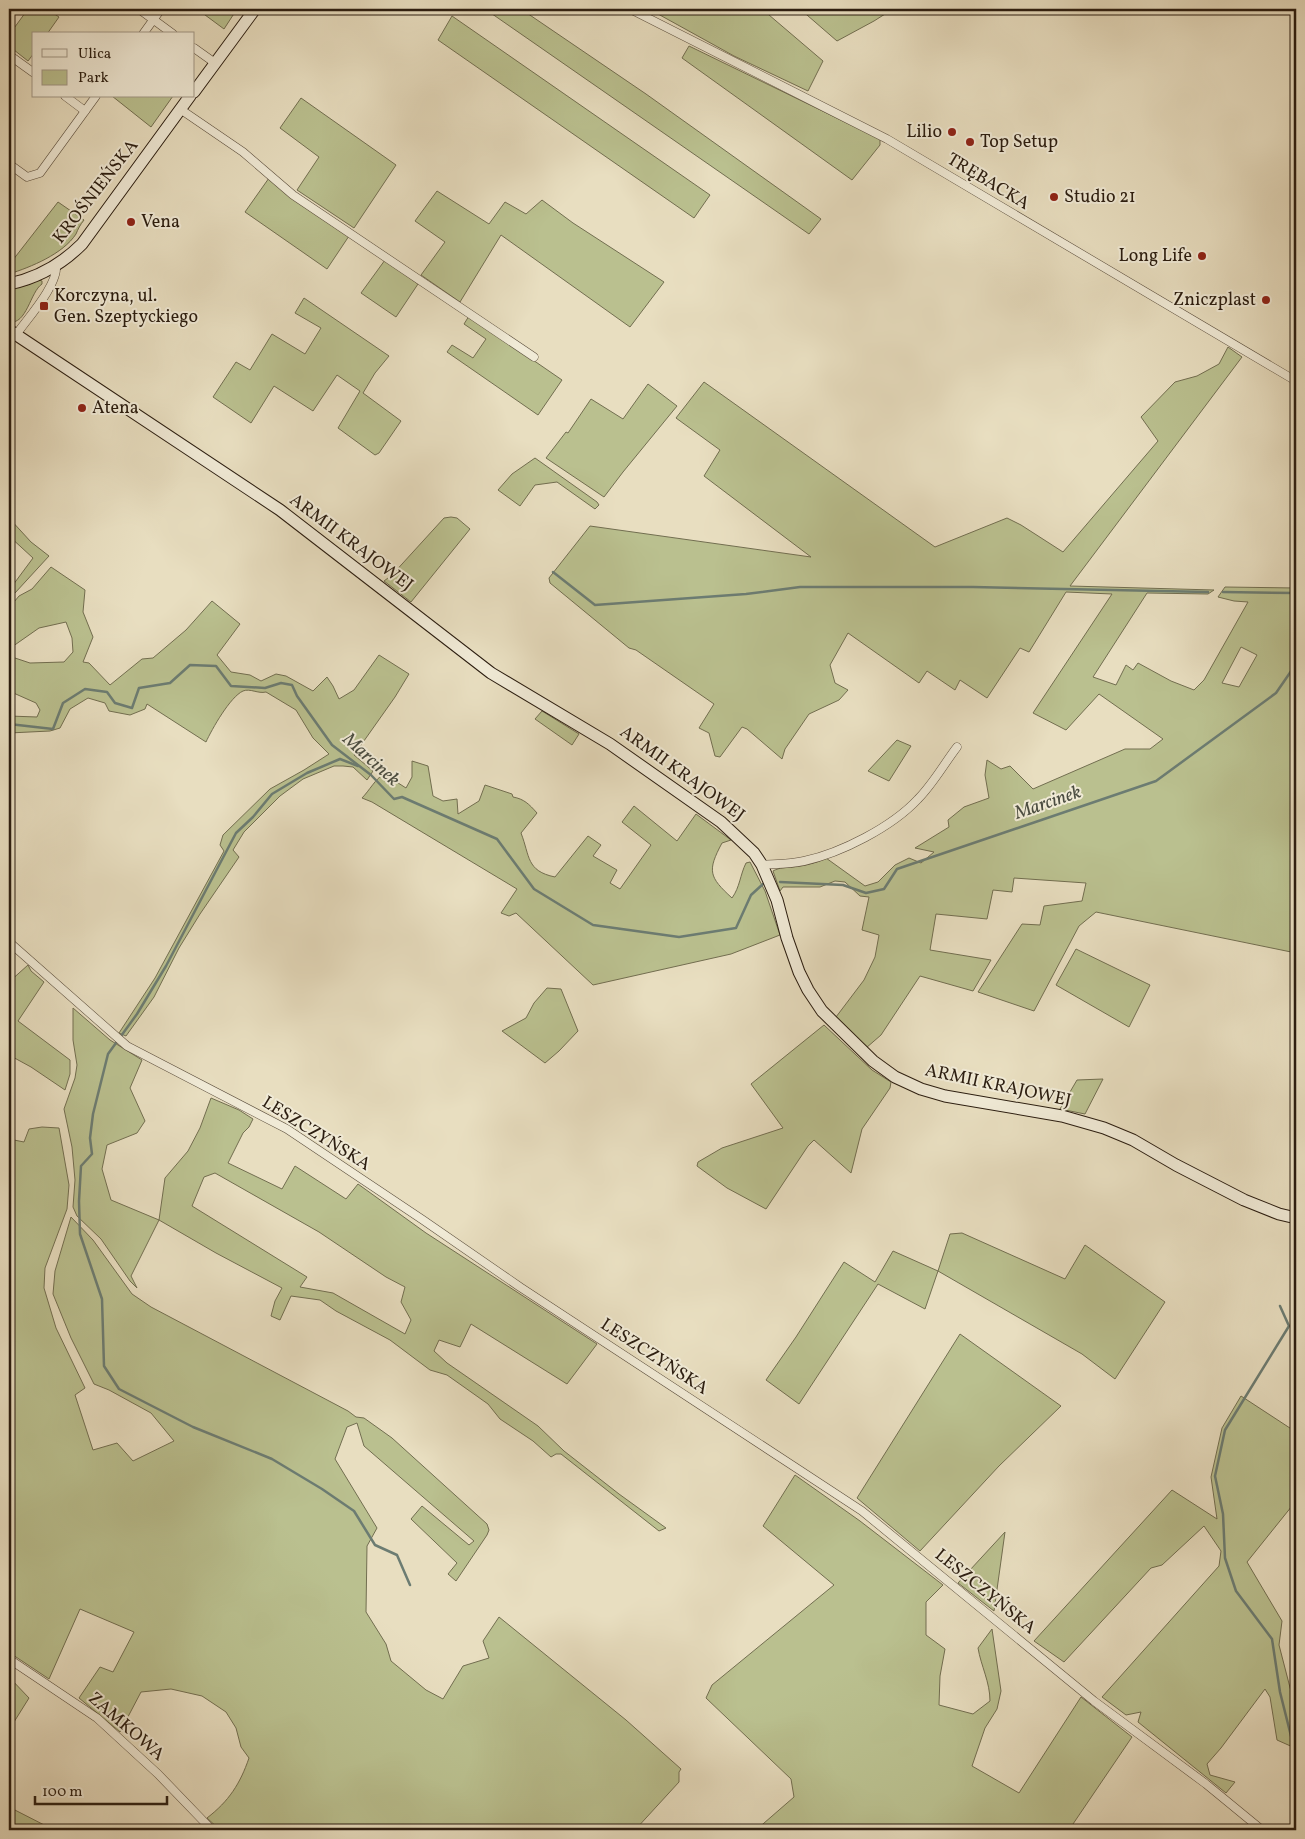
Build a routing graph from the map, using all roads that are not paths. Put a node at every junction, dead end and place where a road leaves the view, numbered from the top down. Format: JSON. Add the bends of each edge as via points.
{"nodes":[{"id":1,"x":138,"y":9,"type":"edge"},
{"id":2,"x":161,"y":9,"type":"edge"},
{"id":3,"x":255,"y":9,"type":"edge"},
{"id":4,"x":630,"y":9,"type":"edge"},
{"id":5,"x":153,"y":20,"type":"junction"},
{"id":6,"x":144,"y":32,"type":"edge"},
{"id":7,"x":170,"y":32,"type":"edge"},
{"id":8,"x":195,"y":49,"type":"edge"},
{"id":9,"x":9,"y":55,"type":"edge"},
{"id":10,"x":215,"y":63,"type":"junction"},
{"id":11,"x":32,"y":72,"type":"edge"},
{"id":12,"x":195,"y":91,"type":"edge"},
{"id":13,"x":69,"y":98,"type":"edge"},
{"id":14,"x":94,"y":98,"type":"edge"},
{"id":15,"x":188,"y":98,"type":"edge"},
{"id":16,"x":180,"y":109,"type":"junction"},
{"id":17,"x":85,"y":110,"type":"junction"},
{"id":18,"x":9,"y":164,"type":"edge"},
{"id":19,"x":56,"y":266,"type":"junction"},
{"id":20,"x":9,"y":284,"type":"edge"},
{"id":21,"x":12,"y":333,"type":"edge"},
{"id":22,"x":534,"y":357,"type":"dead end"},
{"id":23,"x":1296,"y":381,"type":"edge"},
{"id":24,"x":957,"y":747,"type":"dead end"},
{"id":25,"x":762,"y":865,"type":"junction"},
{"id":26,"x":9,"y":942,"type":"edge"},
{"id":27,"x":1296,"y":1218,"type":"edge"},
{"id":28,"x":9,"y":1659,"type":"edge"},
{"id":29,"x":212,"y":1830,"type":"edge"},
{"id":30,"x":1262,"y":1830,"type":"edge"}],
"edges":[{"from":1,"to":5,"type":"street"},
{"from":2,"to":5,"type":"street"},
{"from":3,"to":10,"type":"street"},
{"from":4,"to":23,"type":"street","name":"TRĘBACKA","via":[[887,140]]},
{"from":5,"to":6,"type":"street"},
{"from":5,"to":7,"type":"street"},
{"from":8,"to":10,"type":"street"},
{"from":9,"to":11,"type":"street"},
{"from":10,"to":12,"type":"street"},
{"from":13,"to":17,"type":"street"},
{"from":14,"to":17,"type":"street"},
{"from":15,"to":16,"type":"street","name":"KROŚNIEŃSKA"},
{"from":16,"to":19,"type":"street","name":"KROŚNIEŃSKA","via":[[82,244]]},
{"from":16,"to":22,"type":"street","via":[[243,152],[293,195]]},
{"from":17,"to":18,"type":"street","via":[[40,174],[27,177]]},
{"from":19,"to":20,"type":"street","name":"KROŚNIEŃSKA","via":[[32,278]]},
{"from":19,"to":21,"type":"street","via":[[51,286]]},
{"from":21,"to":25,"type":"street","name":"ARMII KRAJOWEJ","via":[[280,510],[491,672],[652,772],[738,836]]},
{"from":24,"to":25,"type":"street","via":[[918,799],[868,836],[804,861]]},
{"from":25,"to":27,"type":"street","name":"ARMII KRAJOWEJ","via":[[777,900],[786,938],[808,990],[822,1011],[895,1078],[945,1096],[1062,1116],[1104,1128],[1244,1200]]},
{"from":26,"to":30,"type":"street","name":"LESZCZYŃSKA","via":[[123,1043],[287,1129],[529,1293],[862,1511],[1094,1700]]},
{"from":28,"to":29,"type":"street","name":"ZAMKOWA","via":[[97,1718]]}]}
